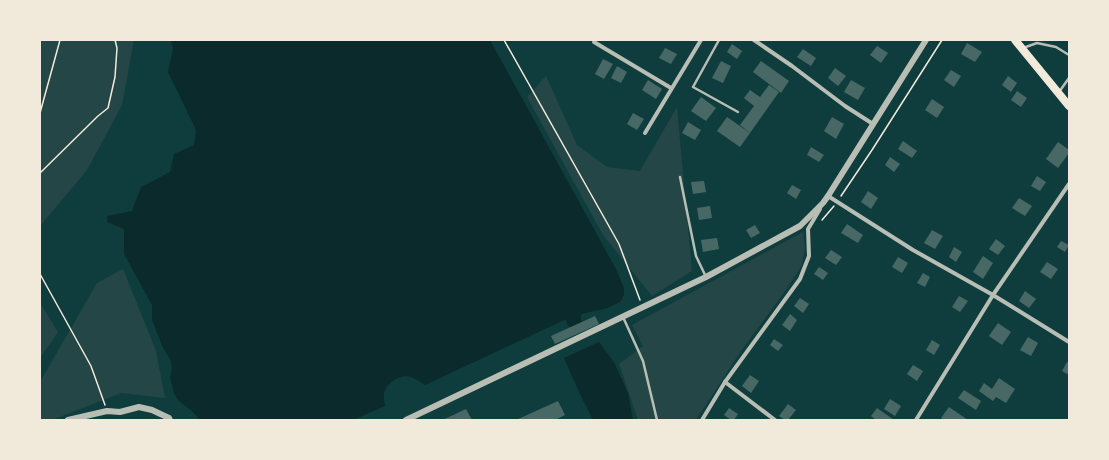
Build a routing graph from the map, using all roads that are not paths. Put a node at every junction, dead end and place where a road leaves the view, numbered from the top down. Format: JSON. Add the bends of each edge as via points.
{"nodes":[{"id":1,"x":701,"y":40,"type":"edge"},
{"id":2,"x":719,"y":40,"type":"edge"},
{"id":3,"x":754,"y":40,"type":"edge"},
{"id":4,"x":926,"y":40,"type":"edge"},
{"id":5,"x":1015,"y":40,"type":"edge"},
{"id":6,"x":594,"y":42,"type":"dead end"},
{"id":7,"x":1022,"y":48,"type":"junction"},
{"id":8,"x":1069,"y":55,"type":"edge"},
{"id":9,"x":1069,"y":78,"type":"edge"},
{"id":10,"x":671,"y":88,"type":"junction"},
{"id":11,"x":1059,"y":93,"type":"junction"},
{"id":12,"x":1069,"y":106,"type":"edge"},
{"id":13,"x":738,"y":112,"type":"dead end"},
{"id":14,"x":873,"y":124,"type":"junction"},
{"id":15,"x":645,"y":133,"type":"dead end"},
{"id":16,"x":680,"y":176,"type":"dead end"},
{"id":17,"x":1069,"y":184,"type":"edge"},
{"id":18,"x":828,"y":196,"type":"junction"},
{"id":19,"x":823,"y":203,"type":"junction"},
{"id":20,"x":706,"y":277,"type":"junction"},
{"id":21,"x":993,"y":295,"type":"junction"},
{"id":22,"x":623,"y":317,"type":"junction"},
{"id":23,"x":1069,"y":342,"type":"edge"},
{"id":24,"x":724,"y":382,"type":"junction"},
{"id":25,"x":68,"y":420,"type":"edge"},
{"id":26,"x":170,"y":420,"type":"edge"},
{"id":27,"x":406,"y":420,"type":"edge"},
{"id":28,"x":657,"y":420,"type":"edge"},
{"id":29,"x":702,"y":420,"type":"edge"},
{"id":30,"x":775,"y":420,"type":"edge"},
{"id":31,"x":916,"y":420,"type":"edge"}],
"edges":[{"from":1,"to":10,"type":"street"},
{"from":2,"to":13,"type":"lane","via":[[693,87]]},
{"from":3,"to":14,"type":"street"},
{"from":4,"to":14,"type":"street"},
{"from":5,"to":7,"type":"main road"},
{"from":6,"to":10,"type":"street"},
{"from":7,"to":8,"type":"lane","via":[[1037,43],[1056,47]]},
{"from":7,"to":11,"type":"main road"},
{"from":9,"to":11,"type":"lane"},
{"from":10,"to":15,"type":"street"},
{"from":11,"to":12,"type":"main road"},
{"from":14,"to":18,"type":"street"},
{"from":16,"to":20,"type":"lane","via":[[696,256]]},
{"from":17,"to":21,"type":"street"},
{"from":18,"to":19,"type":"street"},
{"from":18,"to":21,"type":"street","via":[[913,250]]},
{"from":19,"to":20,"type":"street","via":[[800,226]]},
{"from":19,"to":24,"type":"street","via":[[808,229],[809,256],[800,280]]},
{"from":20,"to":22,"type":"street"},
{"from":21,"to":23,"type":"street"},
{"from":21,"to":31,"type":"street"},
{"from":22,"to":27,"type":"street"},
{"from":22,"to":28,"type":"lane","via":[[643,361]]},
{"from":24,"to":29,"type":"street"},
{"from":24,"to":30,"type":"street"},
{"from":25,"to":26,"type":"street","via":[[138,407],[152,410]]}]}
